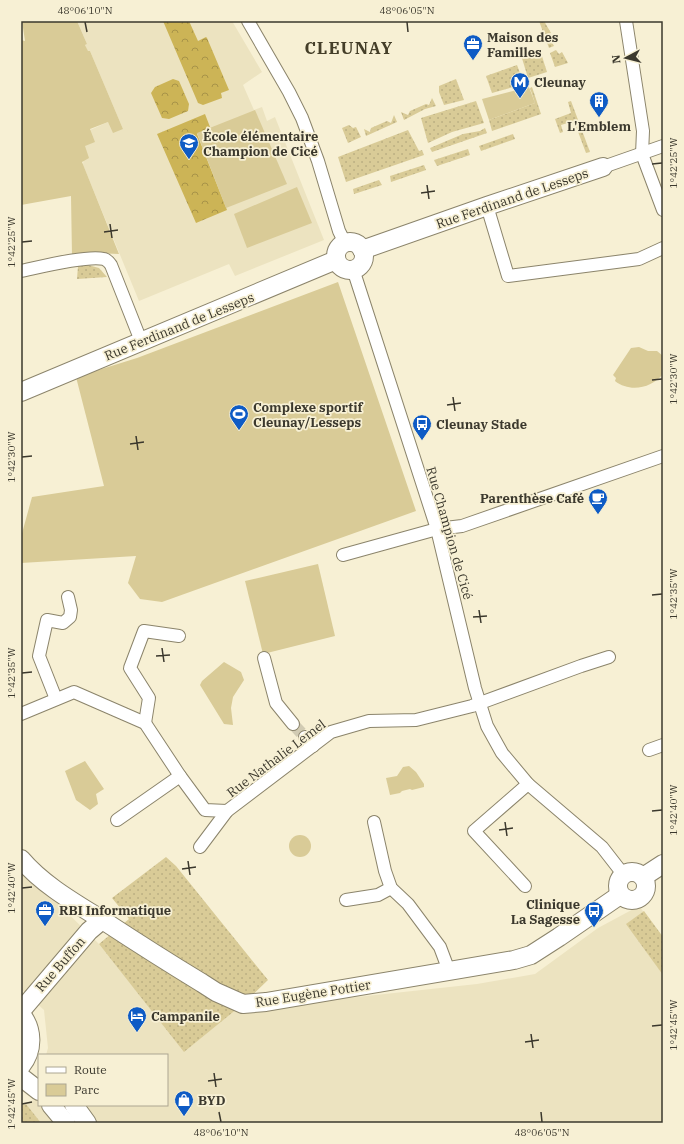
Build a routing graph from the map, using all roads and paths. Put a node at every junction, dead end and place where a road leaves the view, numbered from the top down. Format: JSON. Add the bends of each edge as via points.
{"nodes":[{"id":1,"x":248,"y":21,"type":"edge"},
{"id":2,"x":626,"y":21,"type":"edge"},
{"id":3,"x":663,"y":146,"type":"edge"},
{"id":4,"x":642,"y":154,"type":"junction"},
{"id":5,"x":603,"y":167,"type":"joint"},
{"id":6,"x":487,"y":206,"type":"junction"},
{"id":7,"x":663,"y":210,"type":"edge"},
{"id":8,"x":345,"y":243,"type":"junction"},
{"id":9,"x":663,"y":248,"type":"edge"},
{"id":10,"x":362,"y":250,"type":"junction"},
{"id":11,"x":336,"y":260,"type":"junction"},
{"id":12,"x":353,"y":269,"type":"junction"},
{"id":13,"x":21,"y":271,"type":"edge"},
{"id":14,"x":141,"y":341,"type":"junction"},
{"id":15,"x":21,"y":392,"type":"edge"},
{"id":16,"x":663,"y":456,"type":"edge"},
{"id":17,"x":437,"y":529,"type":"junction"},
{"id":18,"x":343,"y":555,"type":"dead end"},
{"id":19,"x":68,"y":597,"type":"dead end"},
{"id":20,"x":179,"y":636,"type":"dead end"},
{"id":21,"x":610,"y":657,"type":"dead end"},
{"id":22,"x":264,"y":658,"type":"dead end"},
{"id":23,"x":56,"y":699,"type":"junction"},
{"id":24,"x":480,"y":704,"type":"junction"},
{"id":25,"x":21,"y":714,"type":"edge"},
{"id":26,"x":145,"y":723,"type":"junction"},
{"id":27,"x":293,"y":724,"type":"tunnel mouth"},
{"id":28,"x":305,"y":736,"type":"tunnel mouth"},
{"id":29,"x":663,"y":745,"type":"edge"},
{"id":30,"x":313,"y":746,"type":"junction"},
{"id":31,"x":649,"y":750,"type":"dead end"},
{"id":32,"x":180,"y":776,"type":"junction"},
{"id":33,"x":528,"y":784,"type":"junction"},
{"id":34,"x":228,"y":812,"type":"junction"},
{"id":35,"x":117,"y":820,"type":"dead end"},
{"id":36,"x":374,"y":822,"type":"dead end"},
{"id":37,"x":200,"y":847,"type":"dead end"},
{"id":38,"x":21,"y":859,"type":"edge"},
{"id":39,"x":663,"y":864,"type":"edge"},
{"id":40,"x":623,"y":874,"type":"junction"},
{"id":41,"x":643,"y":877,"type":"junction"},
{"id":42,"x":525,"y":886,"type":"dead end"},
{"id":43,"x":391,"y":888,"type":"junction"},
{"id":44,"x":620,"y":895,"type":"junction"},
{"id":45,"x":346,"y":900,"type":"dead end"},
{"id":46,"x":102,"y":920,"type":"junction"},
{"id":47,"x":449,"y":971,"type":"junction"},
{"id":48,"x":21,"y":1012,"type":"edge"},
{"id":49,"x":30,"y":1060,"type":"edge"},
{"id":50,"x":21,"y":1077,"type":"edge"},
{"id":51,"x":38,"y":1091,"type":"edge"},
{"id":52,"x":52,"y":1106,"type":"edge"},
{"id":53,"x":75,"y":1106,"type":"edge"},
{"id":54,"x":66,"y":1123,"type":"edge"},
{"id":55,"x":88,"y":1123,"type":"edge"}],
"edges":[{"from":1,"to":8,"type":"street","via":[[302,118]]},
{"from":2,"to":4,"type":"street","via":[[643,131]]},
{"from":3,"to":4,"type":"street","name":"Rue Ferdinand de Lesseps"},
{"from":4,"to":5,"type":"street","name":"Rue Ferdinand de Lesseps"},
{"from":4,"to":7,"type":"street"},
{"from":5,"to":6,"type":"street","name":"Rue Ferdinand de Lesseps"},
{"from":6,"to":9,"type":"street","via":[[508,276],[639,259]]},
{"from":6,"to":10,"type":"street","name":"Rue Ferdinand de Lesseps"},
{"from":8,"to":10,"type":"street","via":[[354,243]]},
{"from":8,"to":11,"type":"street","via":[[337,250]]},
{"from":10,"to":12,"type":"street","via":[[363,259],[358,267]]},
{"from":11,"to":12,"type":"street","via":[[343,268]]},
{"from":11,"to":14,"type":"street","name":"Rue Ferdinand de Lesseps"},
{"from":12,"to":17,"type":"street","name":"Rue Champion de Cicé"},
{"from":13,"to":14,"type":"street","via":[[76,260],[106,260],[112,265]]},
{"from":14,"to":15,"type":"street","name":"Rue Ferdinand de Lesseps"},
{"from":16,"to":17,"type":"street","via":[[462,526]]},
{"from":17,"to":18,"type":"street"},
{"from":17,"to":24,"type":"street","name":"Rue Champion de Cicé"},
{"from":19,"to":23,"type":"street","via":[[70,617],[63,623],[47,620],[39,656]]},
{"from":20,"to":26,"type":"street","via":[[144,631],[130,668],[149,698]]},
{"from":21,"to":24,"type":"street","name":"Rue Nathalie Lemel"},
{"from":22,"to":27,"type":"street","via":[[276,703]]},
{"from":23,"to":25,"type":"street"},
{"from":23,"to":26,"type":"street","via":[[74,692]]},
{"from":24,"to":30,"type":"street","name":"Rue Nathalie Lemel","via":[[416,720],[369,721],[356,724],[331,732]]},
{"from":24,"to":33,"type":"street","name":"Rue Champion de Cicé","via":[[487,726],[502,753]]},
{"from":26,"to":32,"type":"street"},
{"from":28,"to":30,"type":"street"},
{"from":29,"to":31,"type":"street"},
{"from":30,"to":34,"type":"street","name":"Rue Nathalie Lemel"},
{"from":32,"to":34,"type":"street","via":[[205,810]]},
{"from":32,"to":35,"type":"street"},
{"from":33,"to":40,"type":"street","name":"Rue Champion de Cicé","via":[[602,847]]},
{"from":33,"to":42,"type":"street","via":[[474,831]]},
{"from":34,"to":37,"type":"street","name":"Rue Nathalie Lemel"},
{"from":36,"to":43,"type":"street"},
{"from":38,"to":46,"type":"street","name":"Rue Eugène Pottier","via":[[50,885]]},
{"from":39,"to":41,"type":"street"},
{"from":40,"to":41,"type":"street","via":[[634,872]]},
{"from":40,"to":44,"type":"street","via":[[618,880]]},
{"from":41,"to":44,"type":"street","via":[[646,884],[642,896],[631,900]]},
{"from":43,"to":45,"type":"street","via":[[378,895]]},
{"from":43,"to":47,"type":"street","via":[[408,904],[440,947]]},
{"from":44,"to":47,"type":"street","name":"Rue Eugène Pottier","via":[[531,955]]},
{"from":46,"to":47,"type":"street","name":"Rue Eugène Pottier","via":[[216,992],[243,1004],[285,1000]]},
{"from":46,"to":48,"type":"street","name":"Rue Buffon","via":[[89,931]]},
{"from":48,"to":49,"type":"street","via":[[31,1035]]},
{"from":50,"to":51,"type":"street"},
{"from":52,"to":54,"type":"street"},
{"from":53,"to":55,"type":"street"}]}
